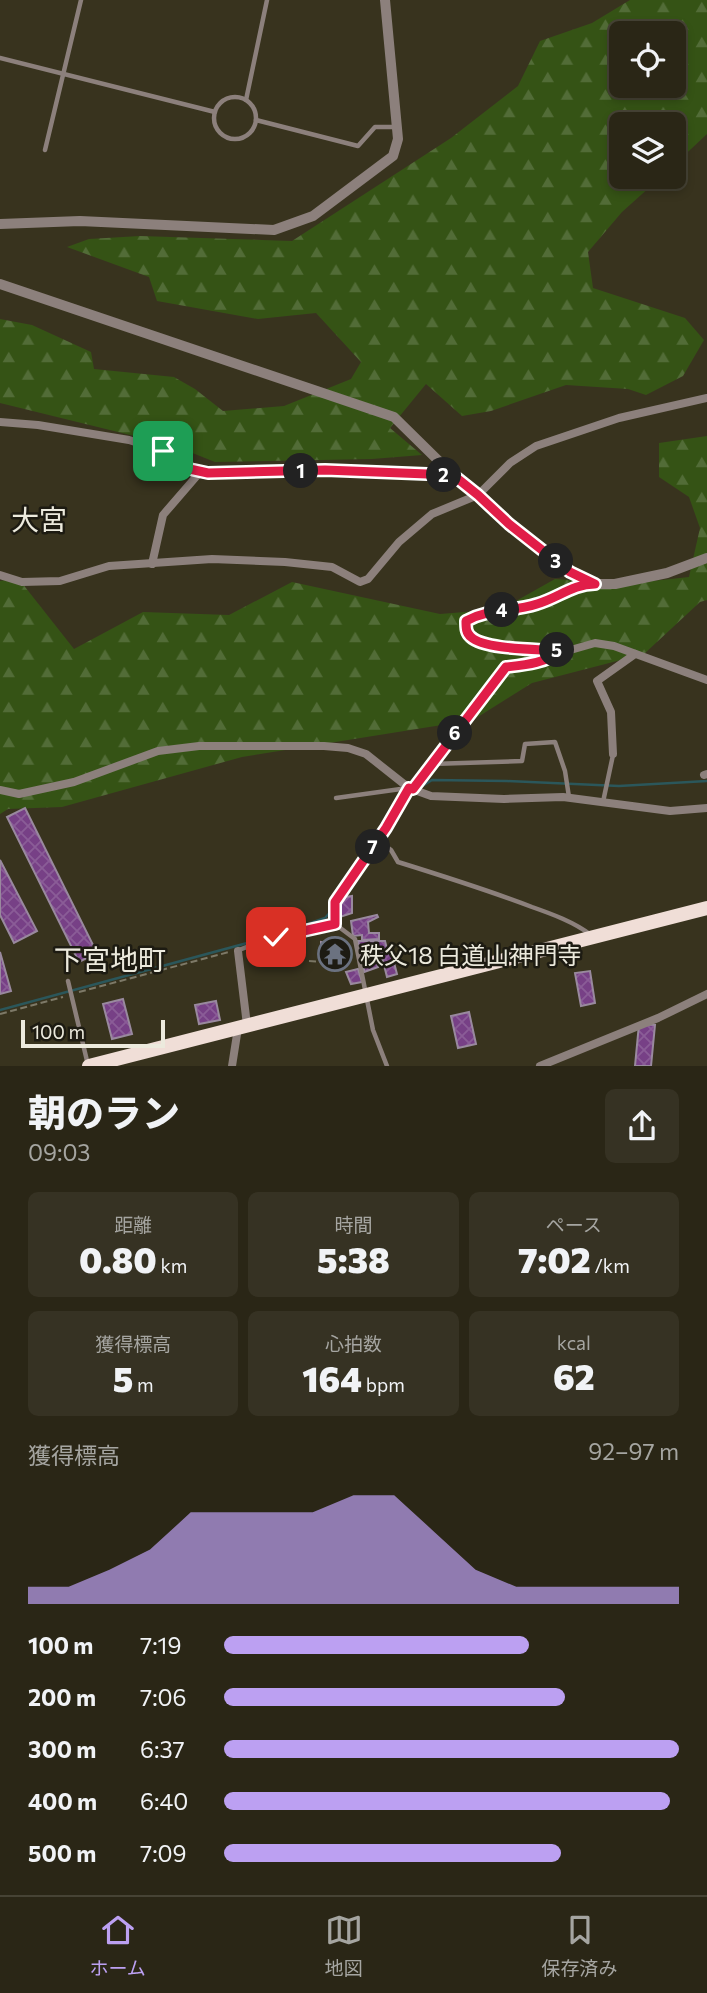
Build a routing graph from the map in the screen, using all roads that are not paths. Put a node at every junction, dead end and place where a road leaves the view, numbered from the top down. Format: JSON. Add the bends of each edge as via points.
{"nodes":[{"id":1,"x":82,"y":0,"type":"edge"},
{"id":2,"x":267,"y":0,"type":"edge"},
{"id":3,"x":385,"y":0,"type":"edge"},
{"id":4,"x":0,"y":58,"type":"edge"},
{"id":5,"x":65,"y":74,"type":"junction"},
{"id":6,"x":246,"y":100,"type":"junction"},
{"id":7,"x":215,"y":112,"type":"junction"},
{"id":8,"x":256,"y":120,"type":"junction"},
{"id":9,"x":396,"y":127,"type":"junction"},
{"id":10,"x":45,"y":150,"type":"dead end"},
{"id":11,"x":0,"y":224,"type":"edge"},
{"id":12,"x":0,"y":284,"type":"edge"},
{"id":13,"x":707,"y":398,"type":"edge"},
{"id":14,"x":0,"y":422,"type":"edge"},
{"id":15,"x":201,"y":471,"type":"junction"},
{"id":16,"x":453,"y":475,"type":"junction"},
{"id":17,"x":478,"y":495,"type":"junction"},
{"id":18,"x":707,"y":558,"type":"edge"},
{"id":19,"x":152,"y":564,"type":"junction"},
{"id":20,"x":0,"y":575,"type":"edge"},
{"id":21,"x":595,"y":584,"type":"junction"},
{"id":22,"x":560,"y":651,"type":"junction"},
{"id":23,"x":635,"y":654,"type":"junction"},
{"id":24,"x":707,"y":680,"type":"edge"},
{"id":25,"x":613,"y":754,"type":"joint"},
{"id":26,"x":431,"y":764,"type":"junction"},
{"id":27,"x":411,"y":789,"type":"junction"},
{"id":28,"x":0,"y":790,"type":"edge"},
{"id":29,"x":336,"y":798,"type":"dead end"},
{"id":30,"x":569,"y":798,"type":"junction"},
{"id":31,"x":603,"y":802,"type":"junction"},
{"id":32,"x":707,"y":808,"type":"edge"},
{"id":33,"x":378,"y":840,"type":"junction"},
{"id":34,"x":707,"y":908,"type":"edge"},
{"id":35,"x":335,"y":924,"type":"junction"},
{"id":36,"x":593,"y":937,"type":"junction"},
{"id":37,"x":238,"y":951,"type":"joint"},
{"id":38,"x":68,"y":981,"type":"dead end"},
{"id":39,"x":367,"y":994,"type":"junction"},
{"id":40,"x":707,"y":994,"type":"edge"},
{"id":41,"x":242,"y":1027,"type":"junction"},
{"id":42,"x":89,"y":1066,"type":"edge"},
{"id":43,"x":232,"y":1066,"type":"edge"},
{"id":44,"x":387,"y":1066,"type":"edge"},
{"id":45,"x":540,"y":1066,"type":"edge"}],
"edges":[{"from":1,"to":5,"type":"lane"},
{"from":2,"to":6,"type":"lane"},
{"from":3,"to":9,"type":"street"},
{"from":4,"to":5,"type":"lane"},
{"from":5,"to":7,"type":"lane"},
{"from":5,"to":10,"type":"lane"},
{"from":6,"to":7,"type":"lane","via":[[229,98]]},
{"from":6,"to":8,"type":"lane"},
{"from":7,"to":8,"type":"lane","via":[[219,131],[231,138],[250,133]]},
{"from":8,"to":9,"type":"lane","via":[[358,146],[375,127]]},
{"from":9,"to":11,"type":"street","via":[[393,156],[313,216],[274,230],[80,220]]},
{"from":12,"to":16,"type":"street","via":[[394,417]]},
{"from":13,"to":17,"type":"street","via":[[619,418],[536,446],[510,463]]},
{"from":14,"to":15,"type":"street","via":[[129,440],[163,451],[185,468]]},
{"from":15,"to":16,"type":"street"},
{"from":15,"to":19,"type":"street","via":[[163,515]]},
{"from":16,"to":17,"type":"street"},
{"from":17,"to":19,"type":"street","via":[[432,514],[360,582],[332,566],[212,559]]},
{"from":17,"to":21,"type":"street","via":[[570,572]]},
{"from":18,"to":21,"type":"street","via":[[667,573]]},
{"from":19,"to":20,"type":"street","via":[[109,566],[60,581],[22,582]]},
{"from":21,"to":22,"type":"street","via":[[583,584],[537,604],[480,613],[466,621],[469,636],[482,644]]},
{"from":22,"to":23,"type":"street","via":[[595,643]]},
{"from":22,"to":26,"type":"lane","via":[[529,664],[506,667]]},
{"from":23,"to":24,"type":"street"},
{"from":23,"to":25,"type":"street","via":[[597,681],[611,712]]},
{"from":25,"to":31,"type":"lane"},
{"from":26,"to":27,"type":"lane"},
{"from":26,"to":30,"type":"lane","via":[[522,761],[525,744],[555,742]]},
{"from":27,"to":28,"type":"street","via":[[366,754],[348,748],[282,745],[158,751],[74,782],[19,794]]},
{"from":27,"to":29,"type":"lane"},
{"from":27,"to":30,"type":"street","via":[[458,799]]},
{"from":27,"to":33,"type":"lane"},
{"from":30,"to":31,"type":"street"},
{"from":31,"to":32,"type":"street","via":[[670,811]]},
{"from":33,"to":35,"type":"lane","via":[[335,902]]},
{"from":33,"to":36,"type":"lane","via":[[398,862],[498,893],[552,914]]},
{"from":34,"to":36,"type":"highway"},
{"from":35,"to":37,"type":"lane"},
{"from":35,"to":39,"type":"lane","via":[[355,939]]},
{"from":36,"to":39,"type":"highway"},
{"from":37,"to":41,"type":"street"},
{"from":38,"to":42,"type":"lane"},
{"from":39,"to":41,"type":"highway"},
{"from":39,"to":44,"type":"lane","via":[[373,1030]]},
{"from":40,"to":45,"type":"street"},
{"from":41,"to":42,"type":"highway"},
{"from":41,"to":43,"type":"street"}]}
